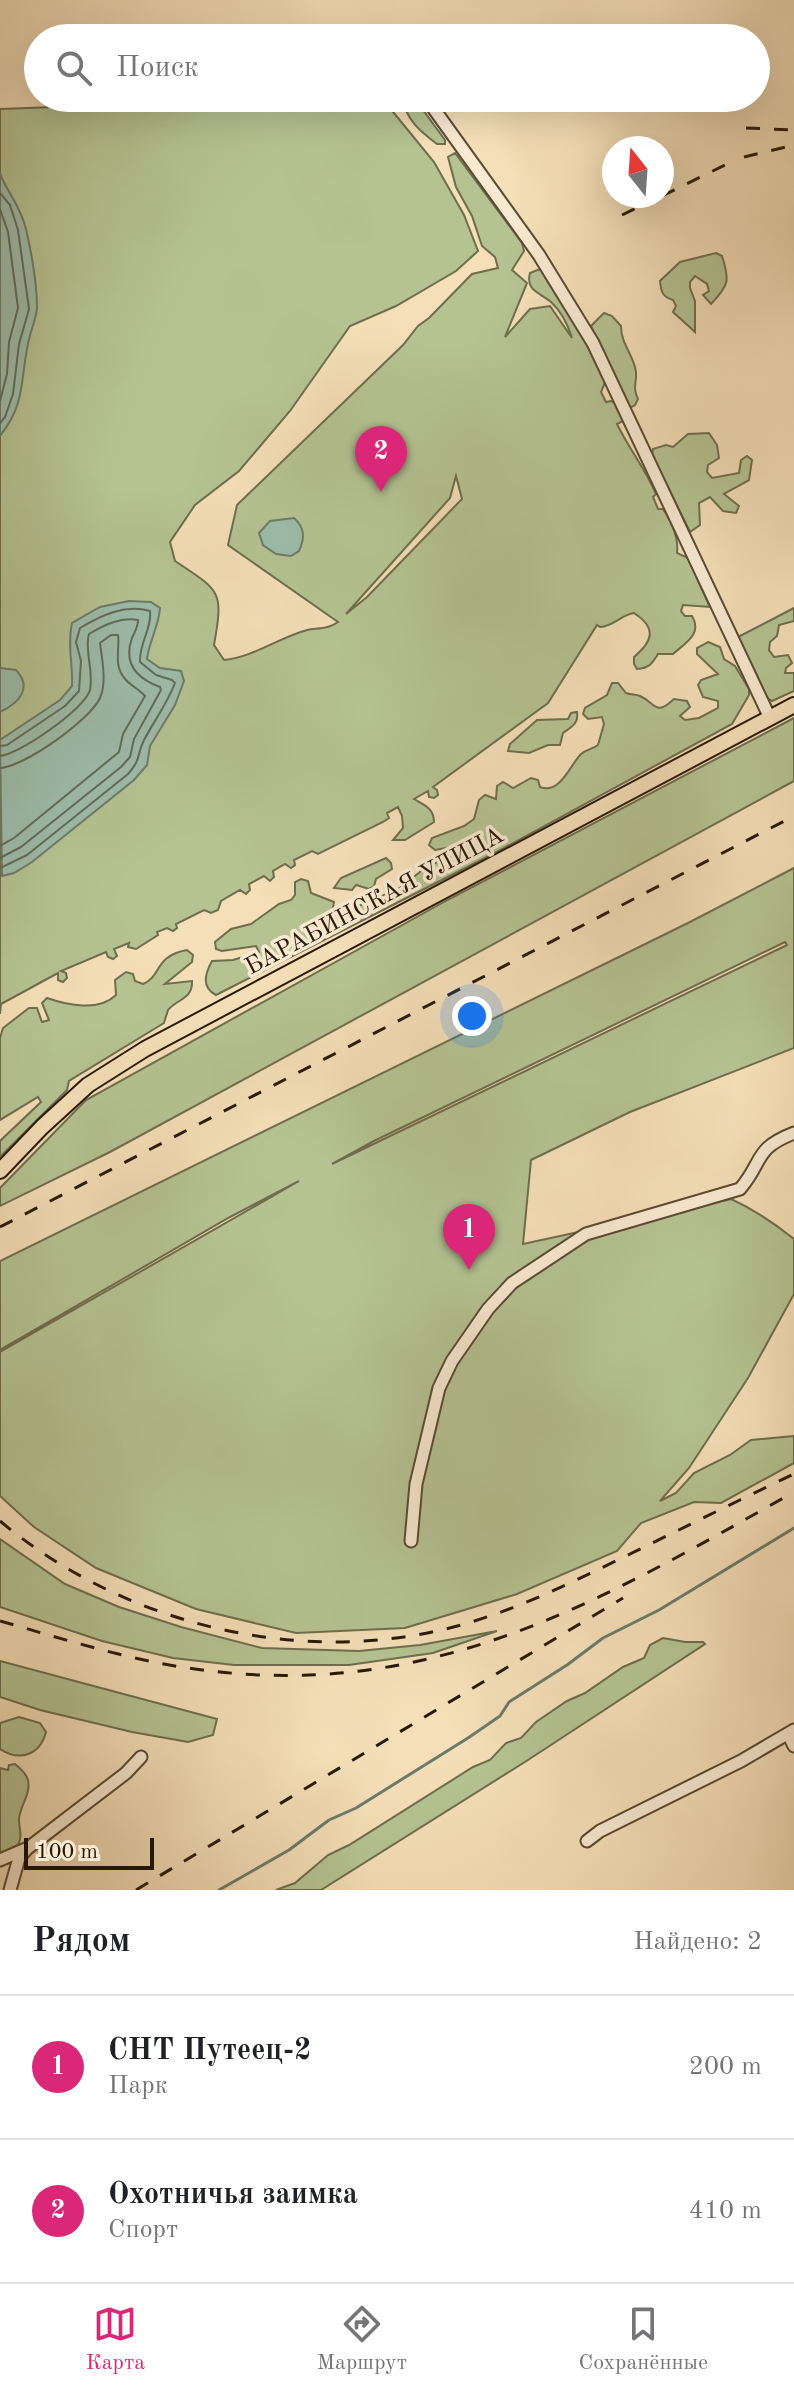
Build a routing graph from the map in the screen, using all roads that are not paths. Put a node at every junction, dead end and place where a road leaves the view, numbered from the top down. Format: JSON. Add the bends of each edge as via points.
{"nodes":[{"id":1,"x":436,"y":112,"type":"edge"},
{"id":2,"x":794,"y":705,"type":"edge"},
{"id":3,"x":770,"y":718,"type":"junction"},
{"id":4,"x":794,"y":1133,"type":"edge"},
{"id":5,"x":0,"y":1171,"type":"edge"},
{"id":6,"x":411,"y":1541,"type":"dead end"},
{"id":7,"x":791,"y":1732,"type":"edge"},
{"id":8,"x":794,"y":1746,"type":"edge"},
{"id":9,"x":141,"y":1757,"type":"dead end"},
{"id":10,"x":587,"y":1841,"type":"dead end"},
{"id":11,"x":28,"y":1848,"type":"junction"},
{"id":12,"x":0,"y":1860,"type":"edge"},
{"id":13,"x":0,"y":1879,"type":"edge"},
{"id":14,"x":10,"y":1889,"type":"edge"}],
"edges":[{"from":1,"to":3,"type":"street","via":[[539,255],[593,343]]},
{"from":2,"to":3,"type":"main road","name":"БАРАБИНСКАЯ УЛИЦА"},
{"from":3,"to":5,"type":"main road","name":"БАРАБИНСКАЯ УЛИЦА","via":[[145,1049],[88,1085]]},
{"from":4,"to":6,"type":"street","via":[[759,1155],[740,1189],[586,1234],[512,1283],[479,1322],[439,1388],[416,1484]]},
{"from":7,"to":8,"type":"street"},
{"from":7,"to":10,"type":"street"},
{"from":9,"to":11,"type":"street"},
{"from":11,"to":12,"type":"street"},
{"from":11,"to":14,"type":"street","via":[[19,1858]]},
{"from":13,"to":14,"type":"street"}]}
